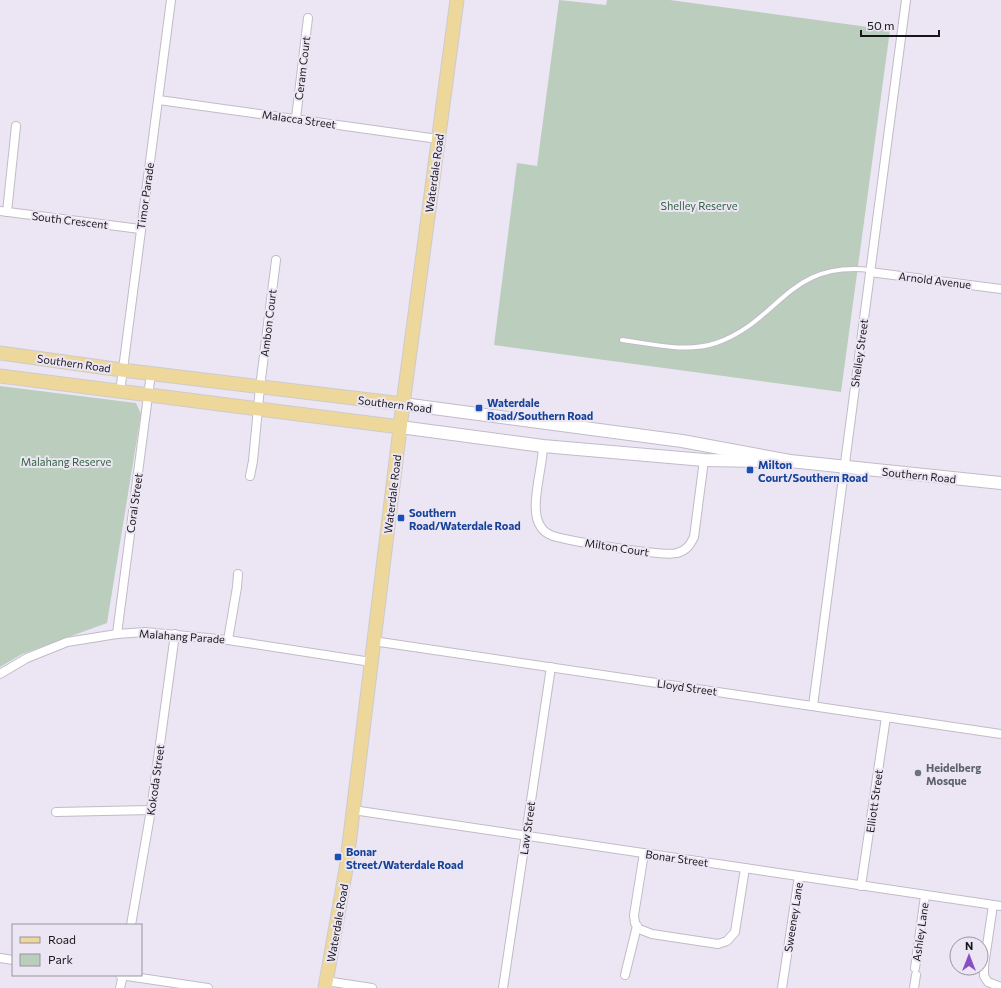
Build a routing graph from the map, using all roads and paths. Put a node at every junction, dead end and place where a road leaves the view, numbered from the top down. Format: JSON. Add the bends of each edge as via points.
{"nodes":[{"id":1,"x":171,"y":0,"type":"edge"},
{"id":2,"x":457,"y":0,"type":"edge"},
{"id":3,"x":906,"y":0,"type":"edge"},
{"id":4,"x":308,"y":18,"type":"dead end"},
{"id":5,"x":159,"y":100,"type":"junction"},
{"id":6,"x":296,"y":118,"type":"junction"},
{"id":7,"x":16,"y":126,"type":"dead end"},
{"id":8,"x":438,"y":139,"type":"junction"},
{"id":9,"x":3,"y":212,"type":"edge"},
{"id":10,"x":140,"y":228,"type":"junction"},
{"id":11,"x":276,"y":260,"type":"dead end"},
{"id":12,"x":870,"y":271,"type":"junction"},
{"id":13,"x":1001,"y":289,"type":"edge"},
{"id":14,"x":622,"y":340,"type":"dead end"},
{"id":15,"x":0,"y":353,"type":"edge"},
{"id":16,"x":122,"y":370,"type":"junction"},
{"id":17,"x":151,"y":373,"type":"junction"},
{"id":18,"x":0,"y":376,"type":"edge"},
{"id":19,"x":260,"y":387,"type":"junction"},
{"id":20,"x":120,"y":392,"type":"junction"},
{"id":21,"x":148,"y":396,"type":"junction"},
{"id":22,"x":403,"y":404,"type":"junction"},
{"id":23,"x":258,"y":410,"type":"junction"},
{"id":24,"x":400,"y":428,"type":"junction"},
{"id":25,"x":543,"y":446,"type":"junction"},
{"id":26,"x":704,"y":460,"type":"junction"},
{"id":27,"x":790,"y":461,"type":"junction"},
{"id":28,"x":843,"y":467,"type":"junction"},
{"id":29,"x":250,"y":476,"type":"dead end"},
{"id":30,"x":1001,"y":483,"type":"edge"},
{"id":31,"x":238,"y":574,"type":"dead end"},
{"id":32,"x":117,"y":634,"type":"junction"},
{"id":33,"x":175,"y":634,"type":"junction"},
{"id":34,"x":228,"y":640,"type":"junction"},
{"id":35,"x":373,"y":641,"type":"junction"},
{"id":36,"x":371,"y":662,"type":"junction"},
{"id":37,"x":551,"y":667,"type":"junction"},
{"id":38,"x":0,"y":674,"type":"edge"},
{"id":39,"x":813,"y":706,"type":"junction"},
{"id":40,"x":886,"y":716,"type":"junction"},
{"id":41,"x":1001,"y":734,"type":"edge"},
{"id":42,"x":151,"y":810,"type":"junction"},
{"id":43,"x":354,"y":810,"type":"junction"},
{"id":44,"x":56,"y":812,"type":"dead end"},
{"id":45,"x":526,"y":836,"type":"junction"},
{"id":46,"x":644,"y":853,"type":"junction"},
{"id":47,"x":745,"y":868,"type":"junction"},
{"id":48,"x":799,"y":876,"type":"junction"},
{"id":49,"x":861,"y":886,"type":"junction"},
{"id":50,"x":925,"y":896,"type":"junction"},
{"id":51,"x":997,"y":906,"type":"edge"},
{"id":52,"x":131,"y":924,"type":"edge"},
{"id":53,"x":637,"y":926,"type":"junction"},
{"id":54,"x":0,"y":958,"type":"edge"},
{"id":55,"x":12,"y":960,"type":"edge"},
{"id":56,"x":624,"y":975,"type":"dead end"},
{"id":57,"x":122,"y":976,"type":"edge"},
{"id":58,"x":129,"y":976,"type":"edge"},
{"id":59,"x":326,"y":985,"type":"edge"},
{"id":60,"x":1001,"y":987,"type":"edge"},
{"id":61,"x":120,"y":988,"type":"edge"},
{"id":62,"x":208,"y":988,"type":"edge"},
{"id":63,"x":372,"y":988,"type":"edge"},
{"id":64,"x":503,"y":988,"type":"edge"},
{"id":65,"x":782,"y":988,"type":"edge"},
{"id":66,"x":914,"y":988,"type":"edge"}],
"edges":[{"from":1,"to":5,"type":"street","name":"Timor Parade"},
{"from":2,"to":8,"type":"main road","name":"Waterdale Road"},
{"from":3,"to":12,"type":"street","name":"Shelley Street"},
{"from":4,"to":6,"type":"street","name":"Ceram Court"},
{"from":5,"to":6,"type":"street","name":"Malacca Street"},
{"from":5,"to":10,"type":"street","name":"Timor Parade"},
{"from":6,"to":8,"type":"street","name":"Malacca Street"},
{"from":7,"to":9,"type":"street"},
{"from":8,"to":22,"type":"main road","name":"Waterdale Road"},
{"from":9,"to":10,"type":"street","name":"South Crescent"},
{"from":10,"to":16,"type":"street","name":"Timor Parade"},
{"from":11,"to":19,"type":"street","name":"Ambon Court"},
{"from":12,"to":13,"type":"street","name":"Arnold Avenue"},
{"from":12,"to":14,"type":"lane","via":[[838,269],[809,278],[787,293],[749,326],[716,343],[685,347]]},
{"from":12,"to":28,"type":"street","name":"Shelley Street"},
{"from":15,"to":16,"type":"main road","name":"Southern Road"},
{"from":16,"to":17,"type":"main road","name":"Southern Road"},
{"from":16,"to":20,"type":"street","name":"Timor Parade"},
{"from":17,"to":19,"type":"main road","name":"Southern Road"},
{"from":17,"to":21,"type":"street","name":"Coral Street"},
{"from":18,"to":20,"type":"main road","name":"Southern Road"},
{"from":19,"to":22,"type":"main road","name":"Southern Road"},
{"from":19,"to":23,"type":"street","name":"Ambon Court"},
{"from":20,"to":21,"type":"main road","name":"Southern Road"},
{"from":21,"to":23,"type":"main road","name":"Southern Road"},
{"from":21,"to":32,"type":"street","name":"Coral Street"},
{"from":22,"to":24,"type":"main road","name":"Waterdale Road"},
{"from":22,"to":27,"type":"main road","name":"Southern Road","via":[[682,441]]},
{"from":23,"to":24,"type":"main road","name":"Southern Road"},
{"from":23,"to":29,"type":"street","name":"Ambon Court"},
{"from":24,"to":25,"type":"main road","name":"Southern Road"},
{"from":24,"to":35,"type":"main road","name":"Waterdale Road"},
{"from":25,"to":26,"type":"main road","name":"Southern Road"},
{"from":25,"to":26,"type":"street","name":"Milton Court","via":[[536,508],[537,520],[543,530],[552,536],[570,540],[666,554],[683,551],[694,537]]},
{"from":26,"to":27,"type":"main road","name":"Southern Road"},
{"from":27,"to":28,"type":"main road","name":"Southern Road"},
{"from":28,"to":30,"type":"main road","name":"Southern Road"},
{"from":28,"to":39,"type":"street","name":"Shelley Street"},
{"from":31,"to":34,"type":"street"},
{"from":32,"to":33,"type":"street","name":"Malahang Parade"},
{"from":32,"to":38,"type":"street","name":"Malahang Parade","via":[[67,642],[27,658]]},
{"from":33,"to":34,"type":"street","name":"Malahang Parade"},
{"from":33,"to":42,"type":"street","name":"Kokoda Street"},
{"from":34,"to":36,"type":"street","name":"Malahang Parade"},
{"from":35,"to":36,"type":"main road","name":"Waterdale Road"},
{"from":35,"to":37,"type":"street","name":"Lloyd Street"},
{"from":36,"to":43,"type":"main road","name":"Waterdale Road"},
{"from":37,"to":39,"type":"street","name":"Lloyd Street"},
{"from":37,"to":45,"type":"street","name":"Law Street"},
{"from":39,"to":40,"type":"street","name":"Lloyd Street"},
{"from":40,"to":41,"type":"street","name":"Lloyd Street"},
{"from":40,"to":49,"type":"street","name":"Elliott Street"},
{"from":42,"to":44,"type":"street"},
{"from":42,"to":52,"type":"street","name":"Kokoda Street"},
{"from":43,"to":45,"type":"street","name":"Bonar Street"},
{"from":43,"to":59,"type":"main road","name":"Waterdale Road"},
{"from":45,"to":46,"type":"street","name":"Bonar Street"},
{"from":45,"to":64,"type":"street","name":"Law Street"},
{"from":46,"to":47,"type":"street","name":"Bonar Street"},
{"from":46,"to":53,"type":"street","via":[[634,915]]},
{"from":47,"to":48,"type":"street","name":"Bonar Street"},
{"from":47,"to":53,"type":"street","via":[[735,932],[728,941],[718,944],[652,934],[642,931]]},
{"from":48,"to":49,"type":"street","name":"Bonar Street"},
{"from":48,"to":65,"type":"street","name":"Sweeney Lane"},
{"from":49,"to":50,"type":"street","name":"Bonar Street"},
{"from":50,"to":51,"type":"street","name":"Bonar Street"},
{"from":50,"to":66,"type":"street","name":"Ashley Lane"},
{"from":51,"to":60,"type":"street","via":[[984,972],[988,982]]},
{"from":53,"to":56,"type":"street"},
{"from":54,"to":55,"type":"street"},
{"from":57,"to":61,"type":"street"},
{"from":58,"to":62,"type":"street"},
{"from":59,"to":63,"type":"street"}]}
